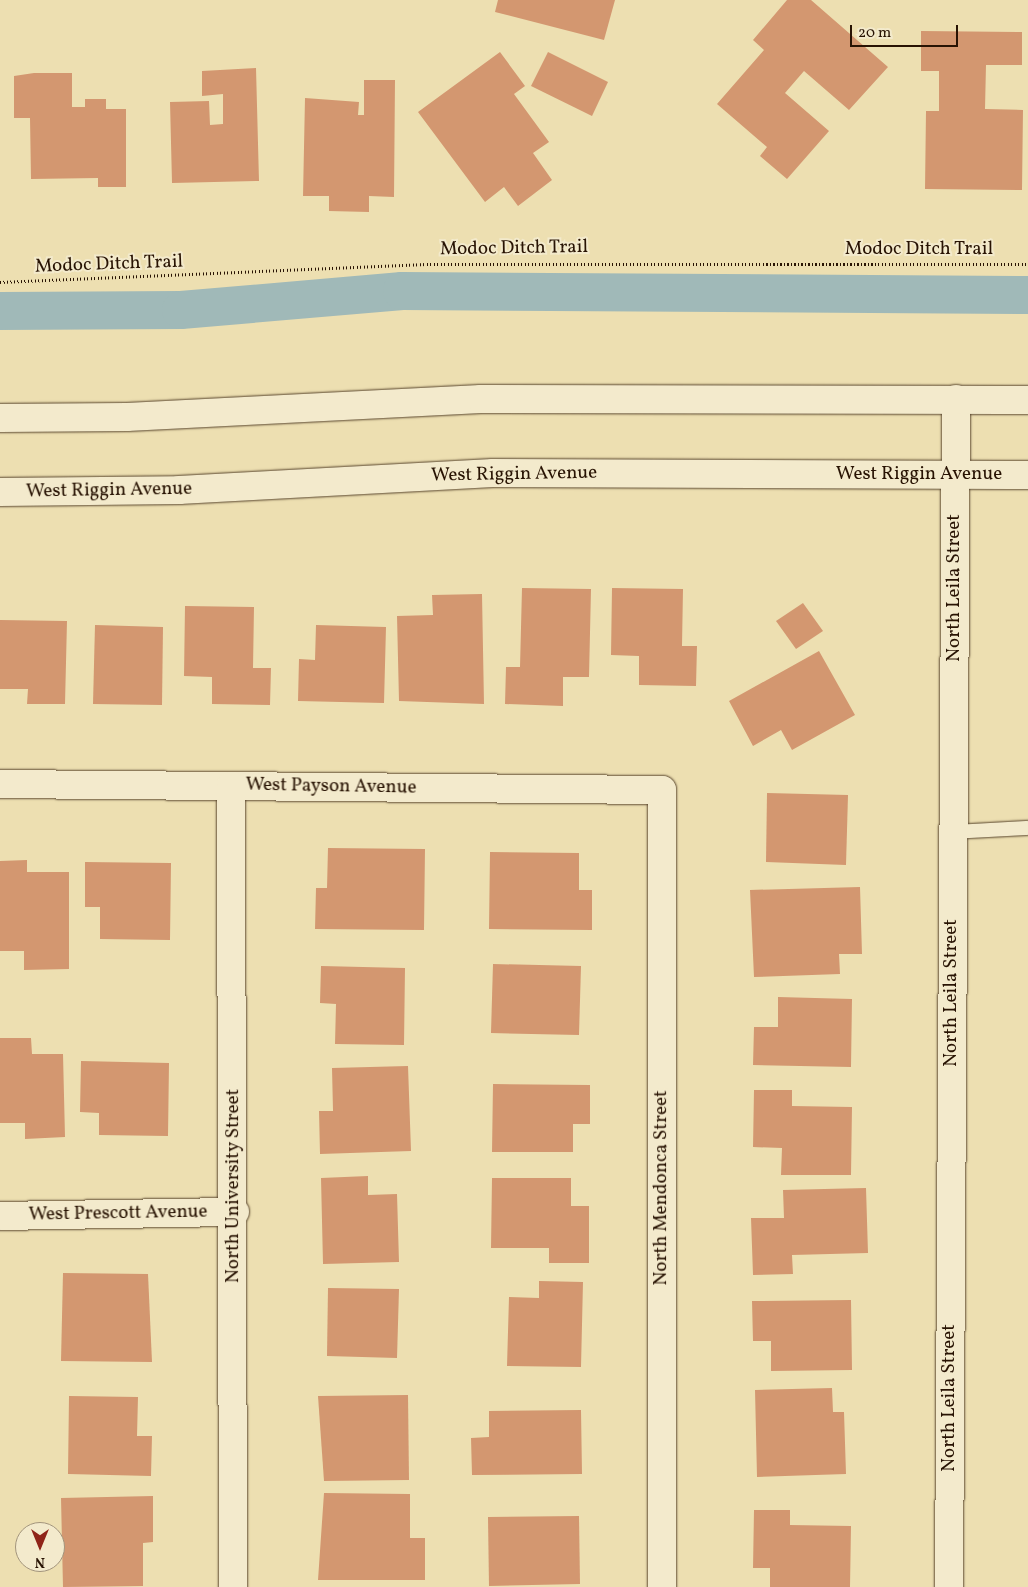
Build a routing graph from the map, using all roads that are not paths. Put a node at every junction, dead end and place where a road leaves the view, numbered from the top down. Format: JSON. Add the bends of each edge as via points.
{"nodes":[{"id":1,"x":956,"y":399,"type":"junction"},
{"id":2,"x":1028,"y":400,"type":"edge"},
{"id":3,"x":0,"y":418,"type":"edge"},
{"id":4,"x":956,"y":475,"type":"junction"},
{"id":5,"x":1028,"y":475,"type":"edge"},
{"id":6,"x":0,"y":492,"type":"edge"},
{"id":7,"x":0,"y":784,"type":"edge"},
{"id":8,"x":231,"y":786,"type":"junction"},
{"id":9,"x":662,"y":790,"type":"joint"},
{"id":10,"x":1028,"y":828,"type":"edge"},
{"id":11,"x":953,"y":832,"type":"junction"},
{"id":12,"x":236,"y":1212,"type":"junction"},
{"id":13,"x":0,"y":1216,"type":"edge"},
{"id":14,"x":233,"y":1587,"type":"edge"},
{"id":15,"x":662,"y":1587,"type":"edge"},
{"id":16,"x":949,"y":1587,"type":"edge"}],
"edges":[{"from":1,"to":2,"type":"street"},
{"from":1,"to":3,"type":"street","via":[[481,399],[127,417]]},
{"from":1,"to":4,"type":"street","name":"North Leila Street"},
{"from":4,"to":5,"type":"street","name":"West Riggin Avenue"},
{"from":4,"to":6,"type":"street","name":"West Riggin Avenue","via":[[493,473],[179,490]]},
{"from":4,"to":11,"type":"street","name":"North Leila Street"},
{"from":7,"to":8,"type":"street","name":"West Payson Avenue"},
{"from":8,"to":9,"type":"street","name":"West Payson Avenue"},
{"from":8,"to":12,"type":"street","name":"North University Street"},
{"from":9,"to":15,"type":"street","name":"North Mendonca Street"},
{"from":10,"to":11,"type":"lane"},
{"from":11,"to":16,"type":"street","name":"North Leila Street"},
{"from":12,"to":13,"type":"street","name":"West Prescott Avenue"},
{"from":12,"to":14,"type":"street","name":"North University Street"}]}
